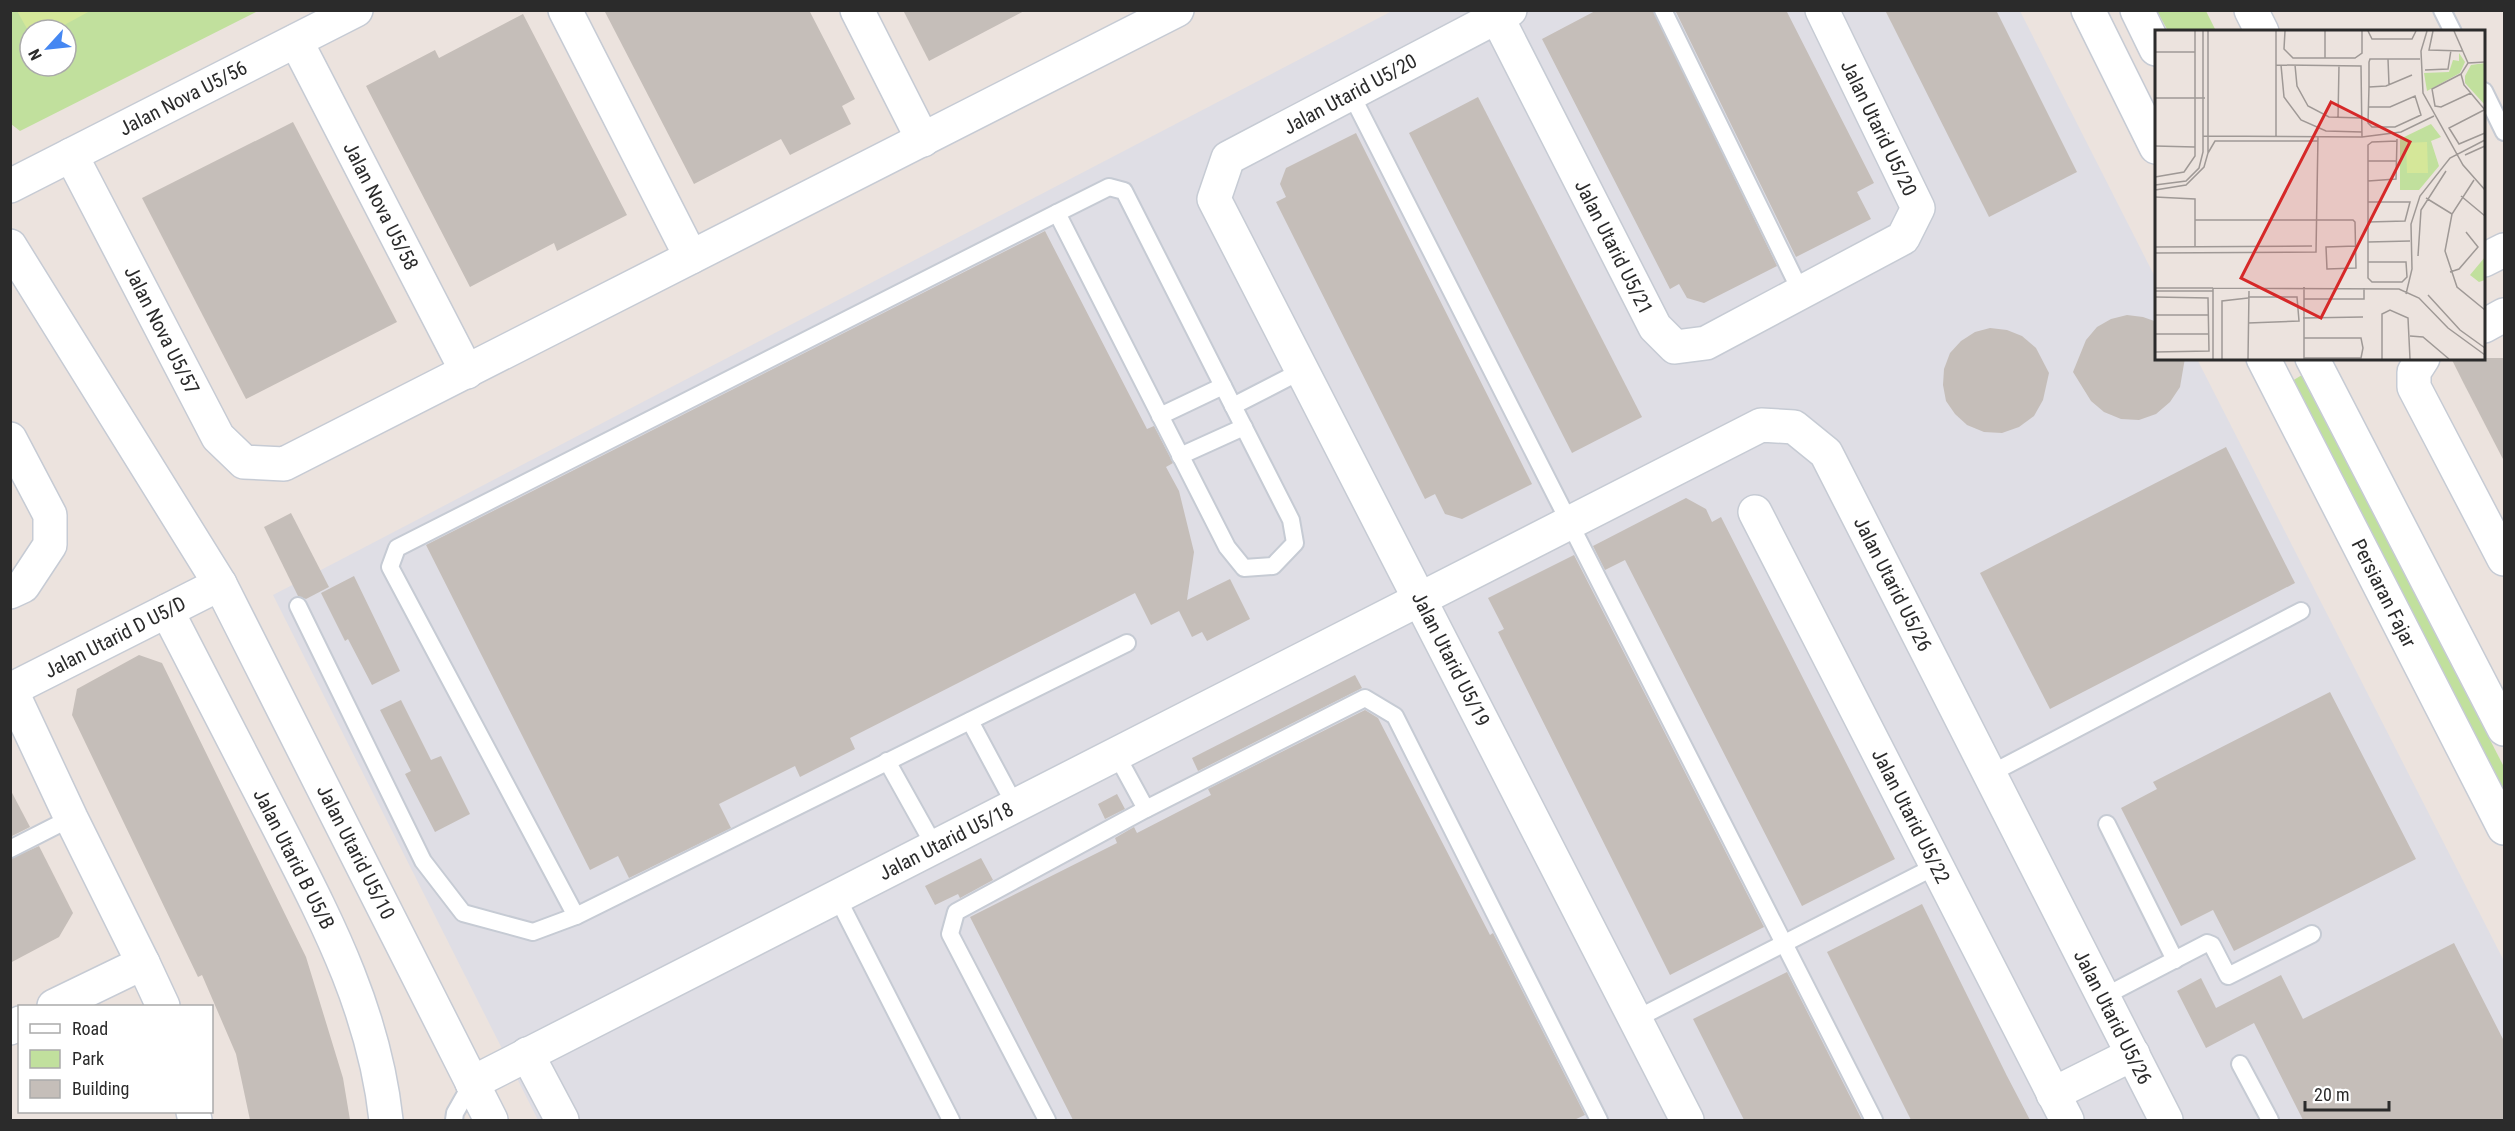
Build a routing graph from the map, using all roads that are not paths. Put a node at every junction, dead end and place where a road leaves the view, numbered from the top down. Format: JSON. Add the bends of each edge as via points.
{"nodes":[{"id":1,"x":356,"y":10,"type":"edge"},
{"id":2,"x":565,"y":10,"type":"edge"},
{"id":3,"x":857,"y":10,"type":"edge"},
{"id":4,"x":1663,"y":10,"type":"edge"},
{"id":5,"x":1822,"y":10,"type":"edge"},
{"id":6,"x":2088,"y":10,"type":"edge"},
{"id":7,"x":2137,"y":10,"type":"edge"},
{"id":8,"x":2251,"y":10,"type":"edge"},
{"id":9,"x":2442,"y":10,"type":"edge"},
{"id":10,"x":1503,"y":14,"type":"edge"},
{"id":11,"x":1158,"y":15,"type":"edge"},
{"id":12,"x":2261,"y":30,"type":"edge"},
{"id":13,"x":2452,"y":30,"type":"edge"},
{"id":14,"x":296,"y":41,"type":"junction"},
{"id":15,"x":2155,"y":45,"type":"edge"},
{"id":16,"x":2485,"y":93,"type":"edge"},
{"id":17,"x":1351,"y":94,"type":"junction"},
{"id":18,"x":2505,"y":132,"type":"edge"},
{"id":19,"x":923,"y":140,"type":"junction"},
{"id":20,"x":2155,"y":143,"type":"edge"},
{"id":21,"x":71,"y":155,"type":"junction"},
{"id":22,"x":10,"y":186,"type":"edge"},
{"id":23,"x":1214,"y":199,"type":"joint"},
{"id":24,"x":1057,"y":213,"type":"junction"},
{"id":25,"x":10,"y":246,"type":"edge"},
{"id":26,"x":2505,"y":250,"type":"edge"},
{"id":27,"x":691,"y":257,"type":"junction"},
{"id":28,"x":2485,"y":260,"type":"edge"},
{"id":29,"x":1802,"y":294,"type":"junction"},
{"id":30,"x":2505,"y":315,"type":"edge"},
{"id":31,"x":2485,"y":325,"type":"edge"},
{"id":32,"x":2313,"y":360,"type":"edge"},
{"id":33,"x":2422,"y":360,"type":"edge"},
{"id":34,"x":2273,"y":362,"type":"edge"},
{"id":35,"x":1303,"y":370,"type":"junction"},
{"id":36,"x":466,"y":372,"type":"junction"},
{"id":37,"x":1223,"y":386,"type":"junction"},
{"id":38,"x":1233,"y":406,"type":"junction"},
{"id":39,"x":1160,"y":416,"type":"junction"},
{"id":40,"x":1244,"y":427,"type":"junction"},
{"id":41,"x":10,"y":439,"type":"edge"},
{"id":42,"x":1180,"y":456,"type":"junction"},
{"id":43,"x":1755,"y":512,"type":"dead end"},
{"id":44,"x":1568,"y":524,"type":"junction"},
{"id":45,"x":2505,"y":559,"type":"edge"},
{"id":46,"x":220,"y":584,"type":"junction"},
{"id":47,"x":10,"y":592,"type":"edge"},
{"id":48,"x":1420,"y":599,"type":"junction"},
{"id":49,"x":298,"y":606,"type":"dead end"},
{"id":50,"x":167,"y":611,"type":"junction"},
{"id":51,"x":2301,"y":611,"type":"dead end"},
{"id":52,"x":1127,"y":643,"type":"dead end"},
{"id":53,"x":11,"y":690,"type":"edge"},
{"id":54,"x":970,"y":721,"type":"junction"},
{"id":55,"x":2505,"y":729,"type":"edge"},
{"id":56,"x":1116,"y":754,"type":"junction"},
{"id":57,"x":887,"y":761,"type":"junction"},
{"id":58,"x":1990,"y":774,"type":"junction"},
{"id":59,"x":1016,"y":805,"type":"junction"},
{"id":60,"x":1146,"y":809,"type":"junction"},
{"id":61,"x":71,"y":818,"type":"junction"},
{"id":62,"x":2107,"y":824,"type":"dead end"},
{"id":63,"x":2505,"y":828,"type":"edge"},
{"id":64,"x":934,"y":847,"type":"junction"},
{"id":65,"x":10,"y":849,"type":"edge"},
{"id":66,"x":1936,"y":866,"type":"junction"},
{"id":67,"x":837,"y":897,"type":"junction"},
{"id":68,"x":576,"y":916,"type":"junction"},
{"id":69,"x":2312,"y":934,"type":"dead end"},
{"id":70,"x":1784,"y":943,"type":"junction"},
{"id":71,"x":2175,"y":960,"type":"junction"},
{"id":72,"x":143,"y":963,"type":"junction"},
{"id":73,"x":2103,"y":997,"type":"junction"},
{"id":74,"x":56,"y":1005,"type":"edge"},
{"id":75,"x":163,"y":1005,"type":"edge"},
{"id":76,"x":1635,"y":1019,"type":"junction"},
{"id":77,"x":527,"y":1054,"type":"junction"},
{"id":78,"x":2133,"y":1054,"type":"junction"},
{"id":79,"x":2240,"y":1064,"type":"dead end"},
{"id":80,"x":472,"y":1083,"type":"junction"},
{"id":81,"x":2060,"y":1107,"type":"edge"},
{"id":82,"x":386,"y":1120,"type":"edge"},
{"id":83,"x":454,"y":1120,"type":"edge"},
{"id":84,"x":491,"y":1120,"type":"edge"},
{"id":85,"x":562,"y":1120,"type":"edge"},
{"id":86,"x":951,"y":1120,"type":"edge"},
{"id":87,"x":1047,"y":1120,"type":"edge"},
{"id":88,"x":1599,"y":1120,"type":"edge"},
{"id":89,"x":1687,"y":1120,"type":"edge"},
{"id":90,"x":1874,"y":1120,"type":"edge"},
{"id":91,"x":2166,"y":1120,"type":"edge"},
{"id":92,"x":2270,"y":1120,"type":"edge"}],
"edges":[{"from":1,"to":14,"type":"street","name":"Jalan Nova U5/56"},
{"from":2,"to":27,"type":"street"},
{"from":3,"to":19,"type":"street"},
{"from":4,"to":29,"type":"lane"},
{"from":5,"to":29,"type":"street","name":"Jalan Utarid U5/20","via":[[1918,208],[1903,238]]},
{"from":6,"to":20,"type":"street"},
{"from":7,"to":15,"type":"street"},
{"from":8,"to":12,"type":"street"},
{"from":9,"to":13,"type":"lane"},
{"from":10,"to":17,"type":"street","name":"Jalan Utarid U5/20"},
{"from":10,"to":29,"type":"street","name":"Jalan Utarid U5/21","via":[[1655,327],[1675,347],[1706,343]]},
{"from":11,"to":19,"type":"street"},
{"from":14,"to":21,"type":"street","name":"Jalan Nova U5/56"},
{"from":14,"to":36,"type":"street","name":"Jalan Nova U5/58"},
{"from":16,"to":18,"type":"lane"},
{"from":17,"to":23,"type":"street","name":"Jalan Utarid U5/20","via":[[1228,158]]},
{"from":17,"to":44,"type":"lane"},
{"from":19,"to":27,"type":"street"},
{"from":21,"to":22,"type":"street","name":"Jalan Nova U5/56"},
{"from":21,"to":36,"type":"street","name":"Jalan Nova U5/57","via":[[218,437],[244,462],[284,464]]},
{"from":23,"to":35,"type":"street","name":"Jalan Utarid U5/19"},
{"from":24,"to":37,"type":"lane","via":[[1109,188],[1124,191]]},
{"from":24,"to":39,"type":"lane"},
{"from":24,"to":68,"type":"lane","via":[[397,548],[390,567]]},
{"from":25,"to":46,"type":"street","name":"Jalan Utarid U5/10"},
{"from":26,"to":28,"type":"street"},
{"from":27,"to":36,"type":"street"},
{"from":30,"to":31,"type":"street"},
{"from":32,"to":55,"type":"street"},
{"from":33,"to":45,"type":"street","via":[[2414,372],[2414,387]]},
{"from":34,"to":63,"type":"street","name":"Persiaran Fajar"},
{"from":35,"to":38,"type":"lane"},
{"from":35,"to":48,"type":"street","name":"Jalan Utarid U5/19"},
{"from":37,"to":38,"type":"lane"},
{"from":37,"to":39,"type":"lane"},
{"from":38,"to":40,"type":"lane"},
{"from":39,"to":42,"type":"lane"},
{"from":40,"to":42,"type":"lane"},
{"from":40,"to":42,"type":"lane","via":[[1291,520],[1295,543],[1274,566],[1244,568],[1232,554]]},
{"from":41,"to":47,"type":"street","via":[[50,515],[50,545],[23,586]]},
{"from":43,"to":66,"type":"street","name":"Jalan Utarid U5/22"},
{"from":44,"to":48,"type":"street","name":"Jalan Utarid U5/26"},
{"from":44,"to":58,"type":"street","name":"Jalan Utarid U5/26","via":[[1761,425],[1794,428],[1826,453]]},
{"from":44,"to":70,"type":"lane"},
{"from":46,"to":50,"type":"street","name":"Jalan Utarid D U5/D"},
{"from":46,"to":80,"type":"street","name":"Jalan Utarid U5/10"},
{"from":48,"to":56,"type":"street","name":"Jalan Utarid U5/18"},
{"from":48,"to":76,"type":"street","name":"Jalan Utarid U5/19"},
{"from":49,"to":68,"type":"lane","via":[[423,861],[464,913],[533,932]]},
{"from":50,"to":53,"type":"street","name":"Jalan Utarid D U5/D"},
{"from":50,"to":82,"type":"street","name":"Jalan Utarid B U5/B","via":[[332,932],[364,1013]]},
{"from":51,"to":58,"type":"lane"},
{"from":52,"to":54,"type":"lane"},
{"from":53,"to":61,"type":"street"},
{"from":54,"to":57,"type":"lane"},
{"from":54,"to":59,"type":"lane"},
{"from":56,"to":59,"type":"street","name":"Jalan Utarid U5/18"},
{"from":56,"to":60,"type":"lane"},
{"from":57,"to":64,"type":"lane"},
{"from":57,"to":68,"type":"lane"},
{"from":58,"to":73,"type":"street","name":"Jalan Utarid U5/26"},
{"from":59,"to":64,"type":"street","name":"Jalan Utarid U5/18"},
{"from":60,"to":87,"type":"lane","via":[[956,912],[950,934]]},
{"from":60,"to":88,"type":"lane","via":[[1365,698],[1395,716]]},
{"from":61,"to":65,"type":"lane"},
{"from":61,"to":72,"type":"street"},
{"from":62,"to":71,"type":"lane"},
{"from":64,"to":67,"type":"street","name":"Jalan Utarid U5/18"},
{"from":66,"to":70,"type":"lane"},
{"from":66,"to":81,"type":"street","name":"Jalan Utarid U5/22"},
{"from":67,"to":77,"type":"street","name":"Jalan Utarid U5/18"},
{"from":67,"to":86,"type":"lane"},
{"from":69,"to":71,"type":"lane","via":[[2232,976],[2224,973],[2210,943]]},
{"from":70,"to":76,"type":"lane"},
{"from":70,"to":90,"type":"lane"},
{"from":71,"to":73,"type":"lane"},
{"from":72,"to":74,"type":"street"},
{"from":72,"to":75,"type":"street"},
{"from":73,"to":78,"type":"street","name":"Jalan Utarid U5/26"},
{"from":76,"to":89,"type":"street","name":"Jalan Utarid U5/19"},
{"from":77,"to":80,"type":"street","name":"Jalan Utarid U5/18"},
{"from":77,"to":85,"type":"street"},
{"from":78,"to":81,"type":"street"},
{"from":78,"to":91,"type":"street","name":"Jalan Utarid U5/26"},
{"from":79,"to":92,"type":"lane"},
{"from":80,"to":83,"type":"lane"},
{"from":80,"to":84,"type":"street","name":"Jalan Utarid U5/10"}]}
